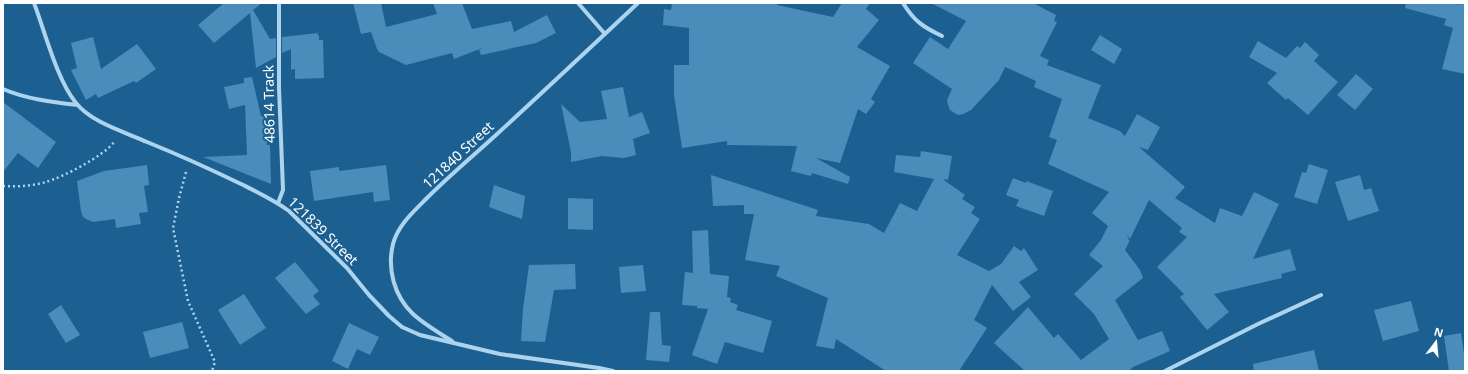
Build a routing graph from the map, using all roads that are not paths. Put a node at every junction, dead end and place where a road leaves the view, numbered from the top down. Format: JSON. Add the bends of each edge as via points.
{"nodes":[{"id":1,"x":34,"y":3,"type":"edge"},
{"id":2,"x":279,"y":3,"type":"edge"},
{"id":3,"x":578,"y":3,"type":"edge"},
{"id":4,"x":638,"y":3,"type":"edge"},
{"id":5,"x":903,"y":3,"type":"edge"},
{"id":6,"x":605,"y":34,"type":"junction"},
{"id":7,"x":942,"y":36,"type":"dead end"},
{"id":8,"x":3,"y":88,"type":"edge"},
{"id":9,"x":77,"y":105,"type":"junction"},
{"id":10,"x":278,"y":203,"type":"junction"},
{"id":11,"x":1321,"y":295,"type":"dead end"},
{"id":12,"x":454,"y":343,"type":"junction"},
{"id":13,"x":613,"y":371,"type":"edge"},
{"id":14,"x":1165,"y":371,"type":"edge"}],
"edges":[{"from":1,"to":9,"type":"street","name":"121839 Street","via":[[59,72]]},
{"from":2,"to":10,"type":"street","name":"48614 Track","via":[[283,190]]},
{"from":3,"to":6,"type":"street"},
{"from":4,"to":6,"type":"street","name":"121840 Street"},
{"from":5,"to":7,"type":"street","via":[[909,13],[925,28]]},
{"from":6,"to":12,"type":"street","name":"121840 Street","via":[[445,181],[407,219],[398,232],[393,244],[392,276],[398,292],[412,313]]},
{"from":8,"to":9,"type":"street","via":[[50,102]]},
{"from":9,"to":10,"type":"street","name":"121839 Street","via":[[90,116],[218,172]]},
{"from":10,"to":12,"type":"street","name":"121839 Street","via":[[347,268],[389,316],[420,335]]},
{"from":11,"to":14,"type":"street"},
{"from":12,"to":13,"type":"street","name":"121839 Street","via":[[500,354]]}]}
